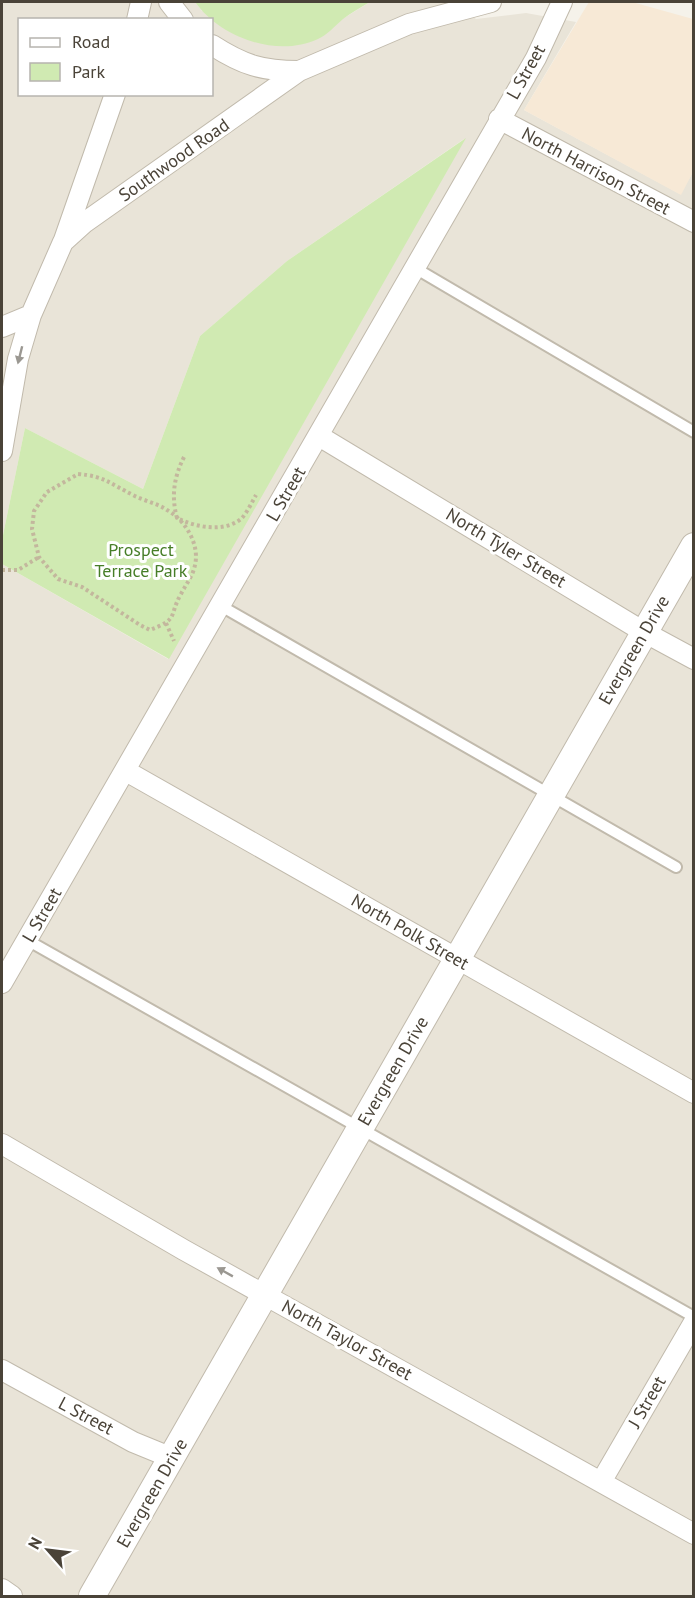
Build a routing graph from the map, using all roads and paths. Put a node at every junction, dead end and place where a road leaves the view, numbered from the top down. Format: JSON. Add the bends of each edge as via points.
{"nodes":[{"id":1,"x":141,"y":2,"type":"edge"},
{"id":2,"x":169,"y":2,"type":"edge"},
{"id":3,"x":491,"y":2,"type":"edge"},
{"id":4,"x":562,"y":2,"type":"edge"},
{"id":5,"x":137,"y":18,"type":"edge"},
{"id":6,"x":181,"y":18,"type":"edge"},
{"id":7,"x":213,"y":46,"type":"edge"},
{"id":8,"x":299,"y":71,"type":"junction"},
{"id":9,"x":114,"y":96,"type":"edge"},
{"id":10,"x":500,"y":119,"type":"junction"},
{"id":11,"x":693,"y":222,"type":"edge"},
{"id":12,"x":63,"y":242,"type":"junction"},
{"id":13,"x":415,"y":268,"type":"junction"},
{"id":14,"x":31,"y":315,"type":"junction"},
{"id":15,"x":2,"y":327,"type":"edge"},
{"id":16,"x":693,"y":432,"type":"edge"},
{"id":17,"x":319,"y":436,"type":"junction"},
{"id":18,"x":2,"y":451,"type":"edge"},
{"id":19,"x":184,"y":457,"type":"dead end"},
{"id":20,"x":288,"y":490,"type":"junction"},
{"id":21,"x":177,"y":518,"type":"junction"},
{"id":22,"x":693,"y":546,"type":"edge"},
{"id":23,"x":39,"y":557,"type":"junction"},
{"id":24,"x":2,"y":570,"type":"edge"},
{"id":25,"x":221,"y":606,"type":"junction"},
{"id":26,"x":644,"y":632,"type":"junction"},
{"id":27,"x":693,"y":659,"type":"edge"},
{"id":28,"x":126,"y":771,"type":"junction"},
{"id":29,"x":552,"y":795,"type":"junction"},
{"id":30,"x":676,"y":867,"type":"dead end"},
{"id":31,"x":27,"y":939,"type":"junction"},
{"id":32,"x":458,"y":959,"type":"junction"},
{"id":33,"x":2,"y":983,"type":"edge"},
{"id":34,"x":693,"y":1093,"type":"edge"},
{"id":35,"x":360,"y":1129,"type":"junction"},
{"id":36,"x":2,"y":1144,"type":"edge"},
{"id":37,"x":266,"y":1294,"type":"junction"},
{"id":38,"x":693,"y":1317,"type":"edge"},
{"id":39,"x":693,"y":1322,"type":"edge"},
{"id":40,"x":2,"y":1370,"type":"edge"},
{"id":41,"x":172,"y":1458,"type":"junction"},
{"id":42,"x":601,"y":1482,"type":"junction"},
{"id":43,"x":693,"y":1534,"type":"edge"},
{"id":44,"x":2,"y":1589,"type":"edge"},
{"id":45,"x":12,"y":1596,"type":"edge"},
{"id":46,"x":92,"y":1596,"type":"edge"}],
"edges":[{"from":1,"to":5,"type":"street"},
{"from":2,"to":6,"type":"street"},
{"from":3,"to":8,"type":"street","name":"Southwood Road","via":[[409,24]]},
{"from":4,"to":10,"type":"street","name":"L Street","via":[[536,58]]},
{"from":7,"to":8,"type":"street","via":[[256,68]]},
{"from":8,"to":12,"type":"street","name":"Southwood Road","via":[[84,223]]},
{"from":9,"to":12,"type":"street"},
{"from":10,"to":11,"type":"street","name":"North Harrison Street"},
{"from":10,"to":13,"type":"street","name":"L Street"},
{"from":12,"to":14,"type":"street","name":"Southwood Road"},
{"from":13,"to":16,"type":"lane"},
{"from":13,"to":17,"type":"street","name":"L Street"},
{"from":14,"to":15,"type":"street"},
{"from":14,"to":18,"type":"street","name":"Southwood Road","one_way":true,"via":[[18,359]]},
{"from":17,"to":20,"type":"street","name":"L Street"},
{"from":17,"to":26,"type":"street","name":"North Tyler Street"},
{"from":19,"to":21,"type":"path","via":[[174,490]]},
{"from":20,"to":21,"type":"path","via":[[258,491],[241,518],[226,525],[193,526]]},
{"from":20,"to":25,"type":"street","name":"L Street"},
{"from":21,"to":23,"type":"path","via":[[107,479],[78,474],[47,492],[34,511],[32,529]]},
{"from":21,"to":23,"type":"path","via":[[192,538],[196,563],[172,619],[150,630],[82,587],[58,579]]},
{"from":22,"to":26,"type":"street","name":"Evergreen Drive"},
{"from":23,"to":24,"type":"path","via":[[18,570]]},
{"from":25,"to":28,"type":"street","name":"L Street"},
{"from":25,"to":29,"type":"lane"},
{"from":26,"to":27,"type":"street","name":"North Tyler Street"},
{"from":26,"to":29,"type":"street","name":"Evergreen Drive"},
{"from":28,"to":31,"type":"street","name":"L Street"},
{"from":28,"to":32,"type":"street","name":"North Polk Street"},
{"from":29,"to":30,"type":"lane"},
{"from":29,"to":32,"type":"street","name":"Evergreen Drive"},
{"from":31,"to":33,"type":"street","name":"L Street"},
{"from":31,"to":35,"type":"lane"},
{"from":32,"to":34,"type":"street","name":"North Polk Street"},
{"from":32,"to":35,"type":"street","name":"Evergreen Drive"},
{"from":35,"to":37,"type":"street","name":"Evergreen Drive"},
{"from":35,"to":38,"type":"lane"},
{"from":37,"to":36,"type":"street","name":"North Taylor Street","one_way":true},
{"from":37,"to":41,"type":"street","name":"Evergreen Drive"},
{"from":37,"to":42,"type":"street","name":"North Taylor Street"},
{"from":39,"to":42,"type":"street","name":"J Street"},
{"from":40,"to":41,"type":"street","name":"L Street","via":[[134,1442]]},
{"from":41,"to":46,"type":"street","name":"Evergreen Drive"},
{"from":42,"to":43,"type":"street","name":"North Taylor Street"},
{"from":44,"to":45,"type":"street"}]}
